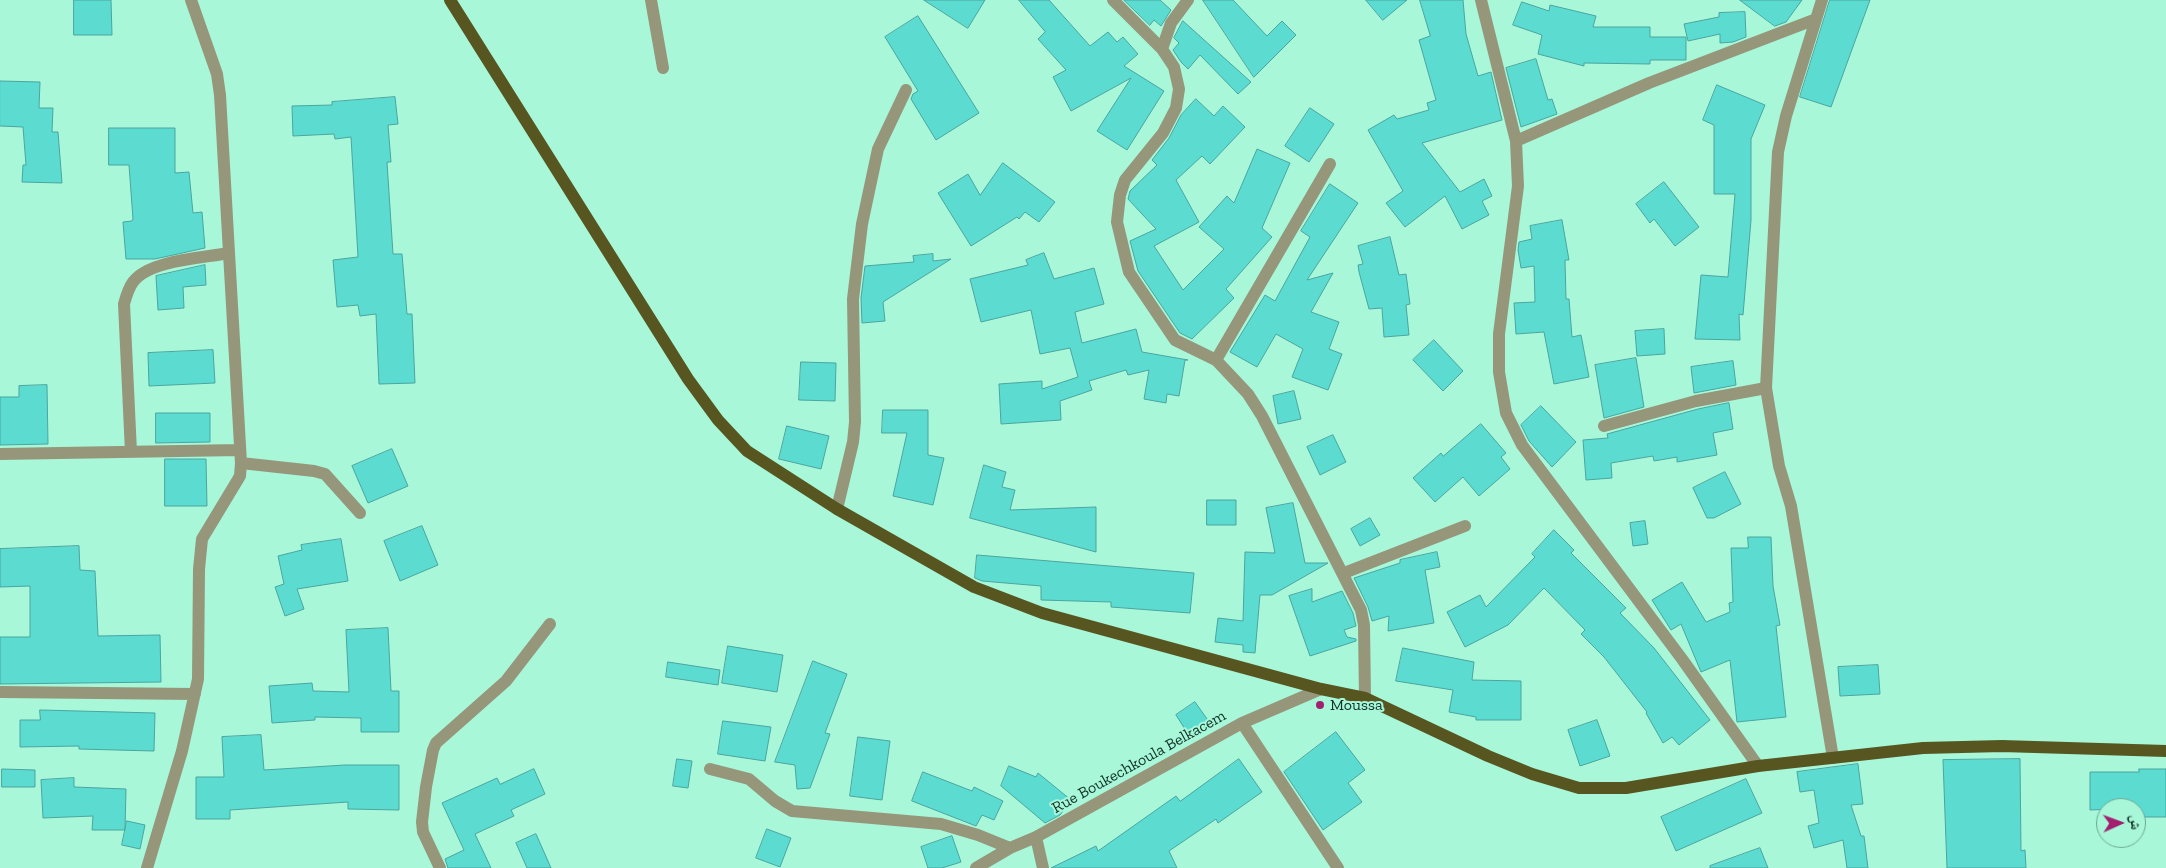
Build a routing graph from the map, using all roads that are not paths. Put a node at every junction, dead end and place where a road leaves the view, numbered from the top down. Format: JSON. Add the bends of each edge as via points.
{"nodes":[{"id":1,"x":191,"y":0,"type":"edge"},
{"id":2,"x":450,"y":0,"type":"edge"},
{"id":3,"x":651,"y":0,"type":"edge"},
{"id":4,"x":1113,"y":0,"type":"edge"},
{"id":5,"x":1188,"y":0,"type":"edge"},
{"id":6,"x":1481,"y":0,"type":"edge"},
{"id":7,"x":1822,"y":0,"type":"edge"},
{"id":8,"x":1816,"y":19,"type":"junction"},
{"id":9,"x":1162,"y":49,"type":"junction"},
{"id":10,"x":663,"y":68,"type":"dead end"},
{"id":11,"x":906,"y":90,"type":"dead end"},
{"id":12,"x":1516,"y":141,"type":"junction"},
{"id":13,"x":1330,"y":164,"type":"dead end"},
{"id":14,"x":229,"y":253,"type":"junction"},
{"id":15,"x":1216,"y":360,"type":"junction"},
{"id":16,"x":1766,"y":388,"type":"junction"},
{"id":17,"x":1604,"y":426,"type":"dead end"},
{"id":18,"x":240,"y":450,"type":"junction"},
{"id":19,"x":131,"y":452,"type":"junction"},
{"id":20,"x":0,"y":454,"type":"edge"},
{"id":21,"x":241,"y":463,"type":"junction"},
{"id":22,"x":837,"y":509,"type":"junction"},
{"id":23,"x":360,"y":513,"type":"dead end"},
{"id":24,"x":1465,"y":526,"type":"dead end"},
{"id":25,"x":1344,"y":573,"type":"junction"},
{"id":26,"x":550,"y":624,"type":"dead end"},
{"id":27,"x":1321,"y":689,"type":"junction"},
{"id":28,"x":1,"y":692,"type":"edge"},
{"id":29,"x":195,"y":694,"type":"junction"},
{"id":30,"x":1365,"y":698,"type":"junction"},
{"id":31,"x":1242,"y":724,"type":"junction"},
{"id":32,"x":2166,"y":751,"type":"edge"},
{"id":33,"x":1834,"y":758,"type":"junction"},
{"id":34,"x":1758,"y":766,"type":"junction"},
{"id":35,"x":710,"y":769,"type":"dead end"},
{"id":36,"x":1036,"y":837,"type":"junction"},
{"id":37,"x":1010,"y":848,"type":"junction"},
{"id":38,"x":147,"y":868,"type":"edge"},
{"id":39,"x":440,"y":868,"type":"edge"},
{"id":40,"x":976,"y":868,"type":"edge"},
{"id":41,"x":1043,"y":868,"type":"edge"},
{"id":42,"x":1338,"y":868,"type":"edge"}],
"edges":[{"from":1,"to":14,"type":"street","via":[[217,74]]},
{"from":2,"to":22,"type":"main road","via":[[688,379],[718,420],[747,451]]},
{"from":3,"to":10,"type":"street"},
{"from":4,"to":9,"type":"street"},
{"from":5,"to":9,"type":"street","via":[[1170,23]]},
{"from":6,"to":12,"type":"street"},
{"from":7,"to":8,"type":"street"},
{"from":8,"to":12,"type":"street","via":[[1649,83]]},
{"from":8,"to":16,"type":"street","via":[[1778,152]]},
{"from":9,"to":15,"type":"street","via":[[1174,67],[1178,82],[1176,108],[1164,133],[1125,180],[1117,222],[1128,272],[1175,340]]},
{"from":11,"to":22,"type":"street","via":[[878,149],[862,224],[854,299],[855,422]]},
{"from":12,"to":34,"type":"street","via":[[1518,186],[1499,334],[1499,372],[1506,413],[1522,445]]},
{"from":13,"to":15,"type":"street"},
{"from":14,"to":18,"type":"street"},
{"from":14,"to":19,"type":"street","via":[[152,267],[133,282],[127,292],[124,304]]},
{"from":15,"to":25,"type":"street","via":[[1248,394],[1262,416]]},
{"from":16,"to":17,"type":"street","via":[[1696,401]]},
{"from":16,"to":33,"type":"street","via":[[1779,466],[1791,506]]},
{"from":18,"to":19,"type":"street"},
{"from":18,"to":21,"type":"street"},
{"from":19,"to":20,"type":"street"},
{"from":21,"to":23,"type":"street","via":[[325,474]]},
{"from":21,"to":29,"type":"street","via":[[240,476],[202,539]]},
{"from":22,"to":27,"type":"main road","via":[[974,587],[1042,613]]},
{"from":24,"to":25,"type":"street"},
{"from":25,"to":30,"type":"street","via":[[1361,610],[1364,625]]},
{"from":26,"to":39,"type":"street","via":[[506,681],[440,738],[433,750],[422,822],[423,832]]},
{"from":27,"to":30,"type":"main road"},
{"from":27,"to":31,"type":"street","name":"Rue Boukechkoula Belkacem"},
{"from":28,"to":29,"type":"street"},
{"from":29,"to":38,"type":"street","via":[[182,751]]},
{"from":30,"to":34,"type":"main road","via":[[1488,756],[1579,788],[1626,788]]},
{"from":31,"to":36,"type":"street","name":"Rue Boukechkoula Belkacem"},
{"from":31,"to":42,"type":"street"},
{"from":32,"to":33,"type":"main road","via":[[2002,746],[1923,748]]},
{"from":33,"to":34,"type":"main road"},
{"from":35,"to":37,"type":"street","via":[[749,779],[792,811],[940,824]]},
{"from":36,"to":37,"type":"street","name":"Rue Boukechkoula Belkacem"},
{"from":36,"to":41,"type":"street"},
{"from":37,"to":40,"type":"street","name":"Rue Boukechkoula Belkacem"}]}
